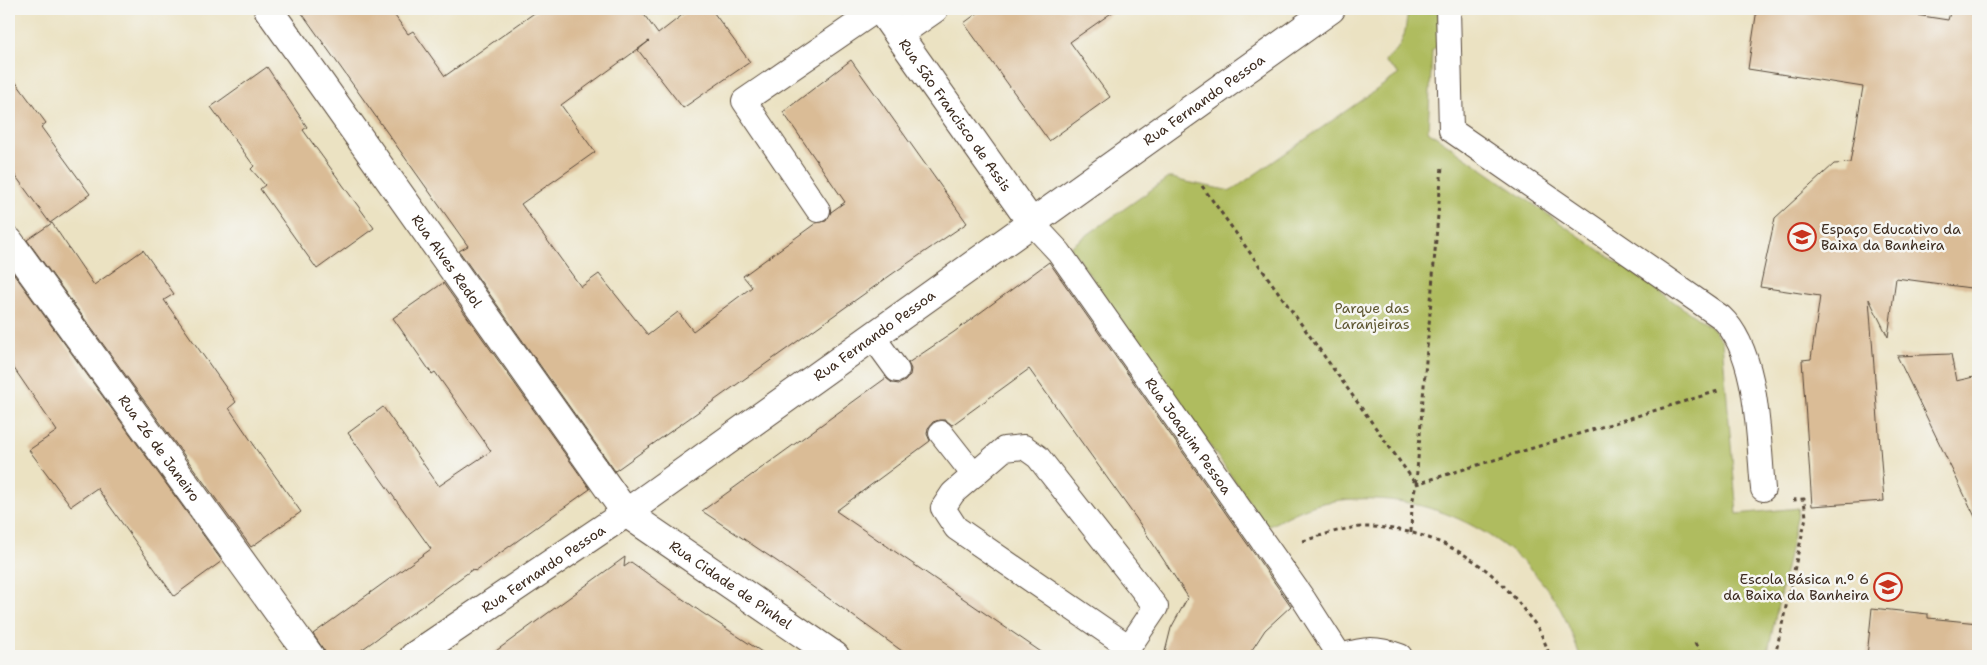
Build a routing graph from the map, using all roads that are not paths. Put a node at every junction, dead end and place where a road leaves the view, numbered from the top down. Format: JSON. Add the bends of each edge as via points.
{"nodes":[{"id":1,"x":268,"y":9,"type":"edge"},
{"id":2,"x":879,"y":9,"type":"edge"},
{"id":3,"x":934,"y":9,"type":"edge"},
{"id":4,"x":1331,"y":9,"type":"edge"},
{"id":5,"x":1448,"y":9,"type":"edge"},
{"id":6,"x":898,"y":34,"type":"junction"},
{"id":7,"x":818,"y":210,"type":"dead end"},
{"id":8,"x":1031,"y":222,"type":"junction"},
{"id":9,"x":9,"y":241,"type":"edge"},
{"id":10,"x":873,"y":337,"type":"junction"},
{"id":11,"x":897,"y":370,"type":"dead end"},
{"id":12,"x":941,"y":433,"type":"dead end"},
{"id":13,"x":974,"y":475,"type":"junction"},
{"id":14,"x":1763,"y":488,"type":"road end"},
{"id":15,"x":626,"y":513,"type":"junction"},
{"id":16,"x":310,"y":656,"type":"edge"},
{"id":17,"x":414,"y":656,"type":"edge"},
{"id":18,"x":835,"y":656,"type":"edge"},
{"id":19,"x":1341,"y":656,"type":"edge"},
{"id":20,"x":1400,"y":656,"type":"edge"}],
"edges":[{"from":1,"to":15,"type":"street","name":"Rua Alves Redol"},
{"from":2,"to":6,"type":"street","name":"Rua São Francisco de Assis"},
{"from":2,"to":7,"type":"lane","via":[[744,101]]},
{"from":3,"to":6,"type":"street"},
{"from":4,"to":8,"type":"street","name":"Rua Fernando Pessoa"},
{"from":5,"to":14,"type":"lane","via":[[1451,130],[1730,326],[1749,370]]},
{"from":6,"to":8,"type":"street","name":"Rua São Francisco de Assis"},
{"from":8,"to":10,"type":"street","name":"Rua Fernando Pessoa"},
{"from":8,"to":19,"type":"lane","name":"Rua Joaquim Pessoa","via":[[1059,252]]},
{"from":9,"to":16,"type":"street","name":"Rua 26 de Janeiro"},
{"from":10,"to":11,"type":"lane"},
{"from":10,"to":15,"type":"street","name":"Rua Fernando Pessoa"},
{"from":12,"to":13,"type":"lane"},
{"from":13,"to":13,"type":"lane","via":[[1004,449],[1024,447],[1038,457],[1156,607],[1129,646],[956,528],[943,508],[953,493]]},
{"from":15,"to":17,"type":"street","name":"Rua Fernando Pessoa"},
{"from":15,"to":18,"type":"street","name":"Rua Cidade de Pinhel"},
{"from":19,"to":20,"type":"lane","via":[[1361,650],[1383,650]]}]}
